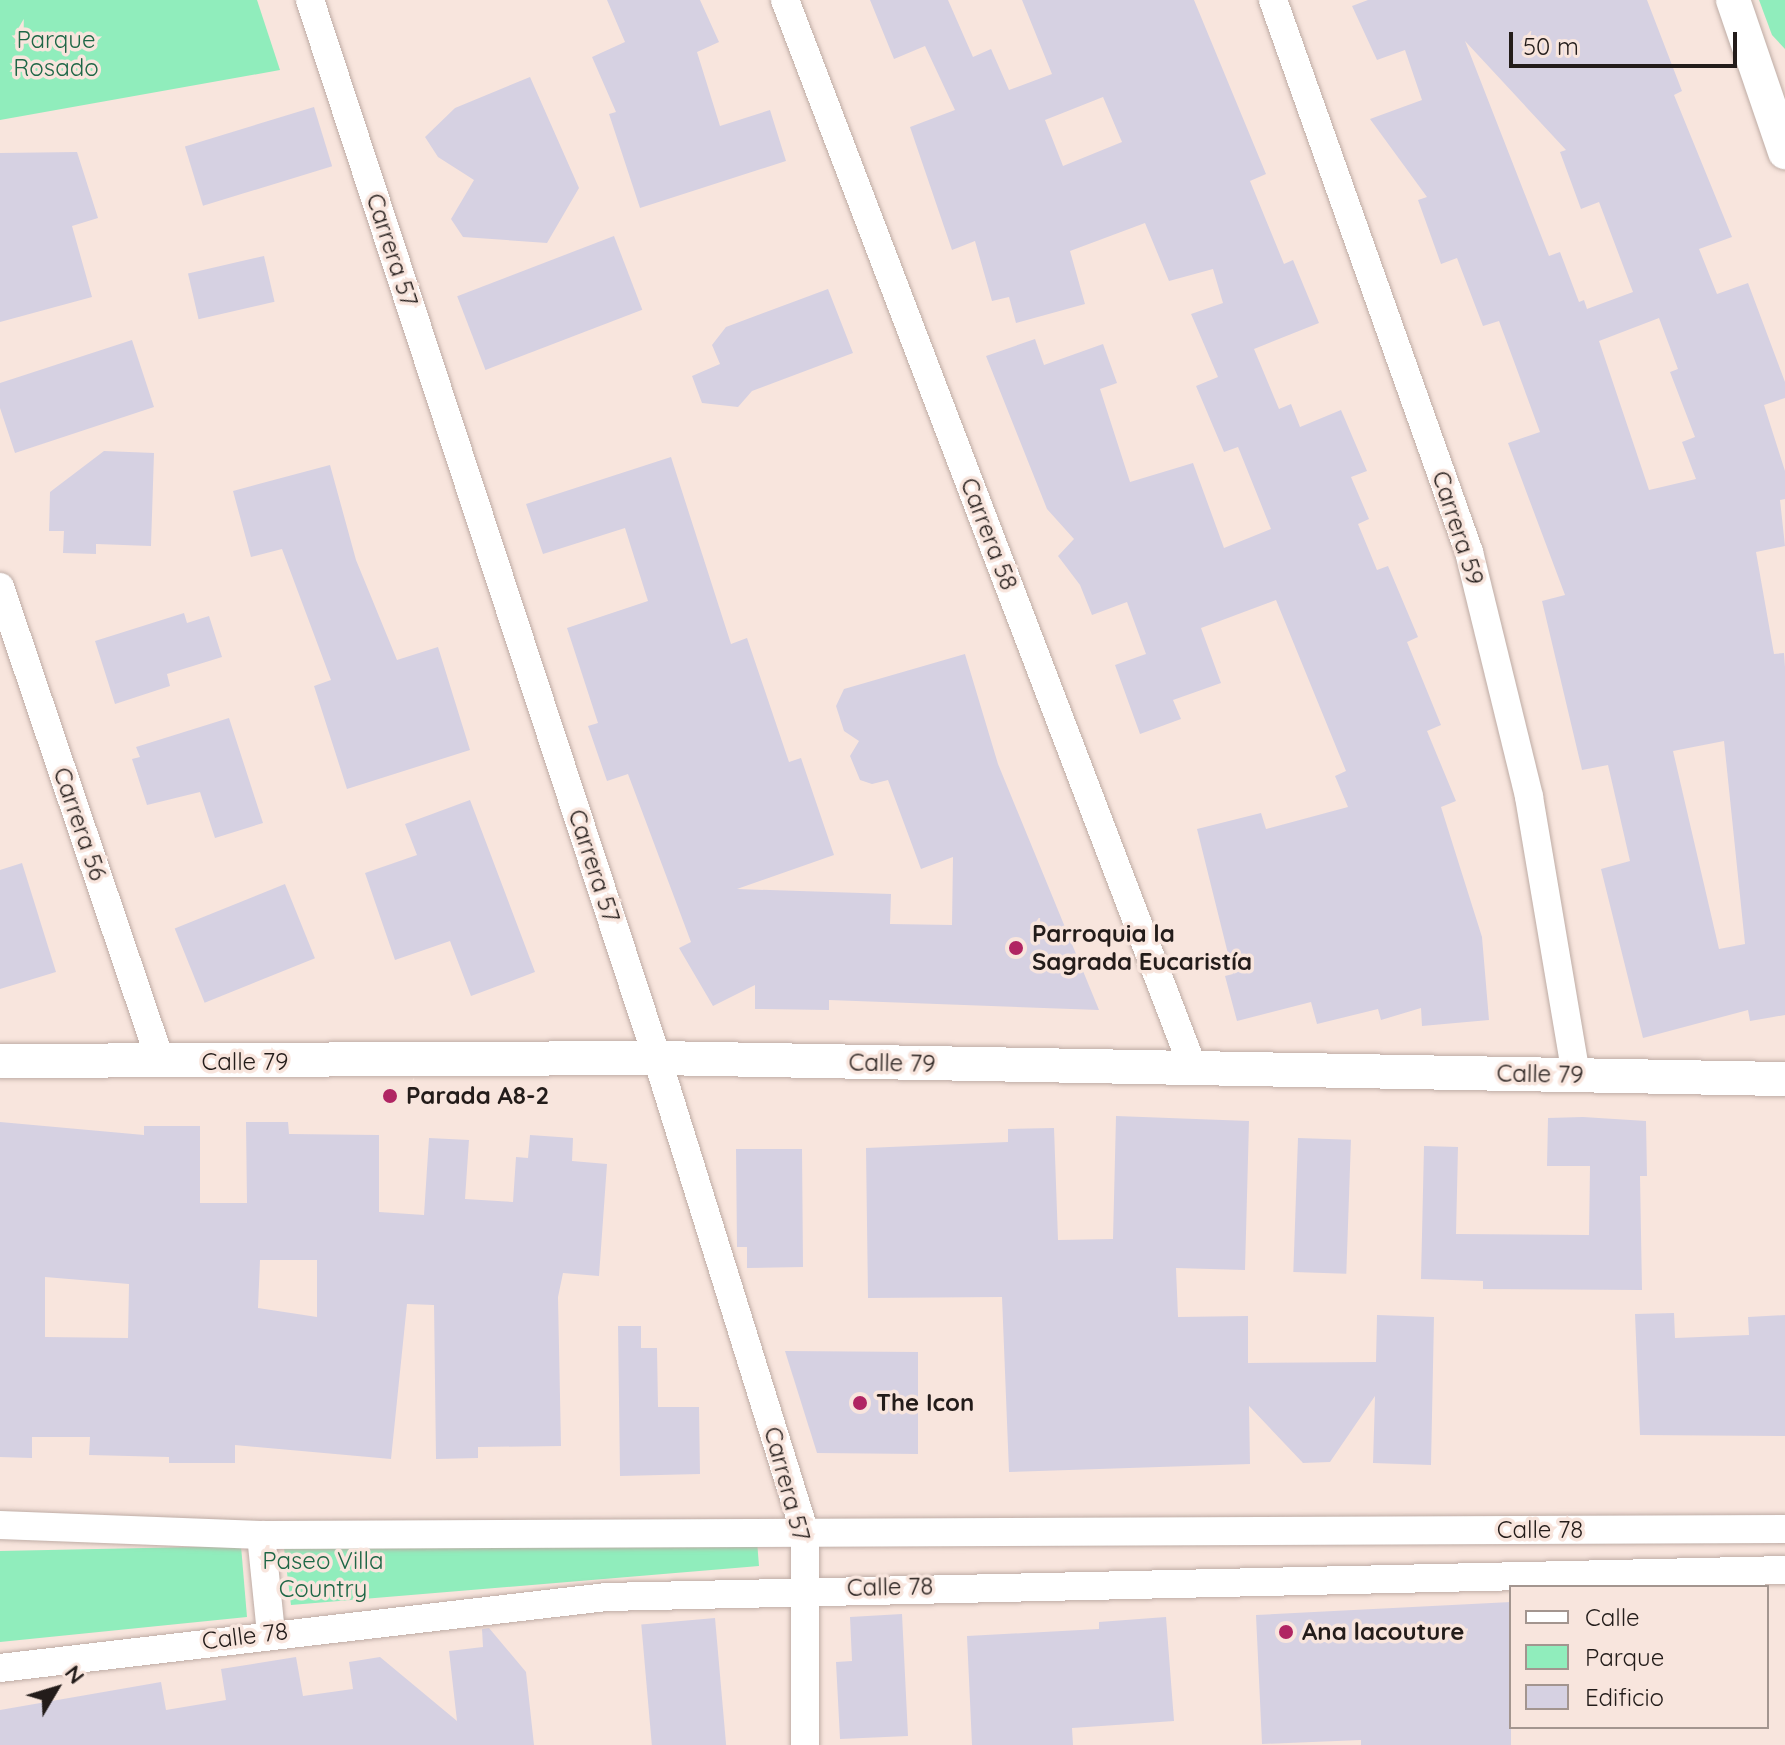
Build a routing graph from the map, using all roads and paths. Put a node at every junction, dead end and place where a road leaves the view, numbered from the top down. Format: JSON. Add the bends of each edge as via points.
{"nodes":[{"id":1,"x":310,"y":0,"type":"edge"},
{"id":2,"x":785,"y":0,"type":"edge"},
{"id":3,"x":1273,"y":0,"type":"edge"},
{"id":4,"x":1733,"y":0,"type":"edge"},
{"id":5,"x":1754,"y":55,"type":"junction"},
{"id":6,"x":1785,"y":76,"type":"edge"},
{"id":7,"x":1785,"y":152,"type":"edge"},
{"id":8,"x":0,"y":587,"type":"edge"},
{"id":9,"x":657,"y":1058,"type":"junction"},
{"id":10,"x":160,"y":1060,"type":"junction"},
{"id":11,"x":0,"y":1061,"type":"edge"},
{"id":12,"x":1193,"y":1068,"type":"junction"},
{"id":13,"x":1576,"y":1075,"type":"junction"},
{"id":14,"x":1785,"y":1079,"type":"edge"},
{"id":15,"x":0,"y":1525,"type":"edge"},
{"id":16,"x":1785,"y":1529,"type":"edge"},
{"id":17,"x":805,"y":1533,"type":"junction"},
{"id":18,"x":261,"y":1535,"type":"junction"},
{"id":19,"x":1785,"y":1570,"type":"edge"},
{"id":20,"x":806,"y":1589,"type":"junction"},
{"id":21,"x":271,"y":1633,"type":"junction"},
{"id":22,"x":0,"y":1668,"type":"edge"},
{"id":23,"x":805,"y":1745,"type":"edge"}],
"edges":[{"from":1,"to":9,"type":"street","name":"Carrera 57"},
{"from":2,"to":12,"type":"street","name":"Carrera 58"},
{"from":3,"to":13,"type":"street","name":"Carrera 59","via":[[1469,552],[1529,797]]},
{"from":4,"to":5,"type":"street"},
{"from":5,"to":6,"type":"street"},
{"from":5,"to":7,"type":"street"},
{"from":8,"to":10,"type":"street","name":"Carrera 56"},
{"from":9,"to":10,"type":"street","name":"Calle 79"},
{"from":9,"to":12,"type":"street","name":"Calle 79"},
{"from":9,"to":17,"type":"street","name":"Carrera 57"},
{"from":10,"to":11,"type":"street","name":"Calle 79"},
{"from":12,"to":13,"type":"street","name":"Calle 79"},
{"from":13,"to":14,"type":"street","name":"Calle 79"},
{"from":15,"to":18,"type":"street","name":"Calle 78"},
{"from":16,"to":17,"type":"street","name":"Calle 78"},
{"from":17,"to":18,"type":"street","name":"Calle 78"},
{"from":17,"to":20,"type":"street","name":"Carrera 57"},
{"from":18,"to":21,"type":"street"},
{"from":19,"to":20,"type":"street","name":"Calle 78"},
{"from":20,"to":21,"type":"street","name":"Calle 78","via":[[606,1597]]},
{"from":20,"to":23,"type":"street","name":"Carrera 57"},
{"from":21,"to":22,"type":"street","name":"Calle 78"}]}
